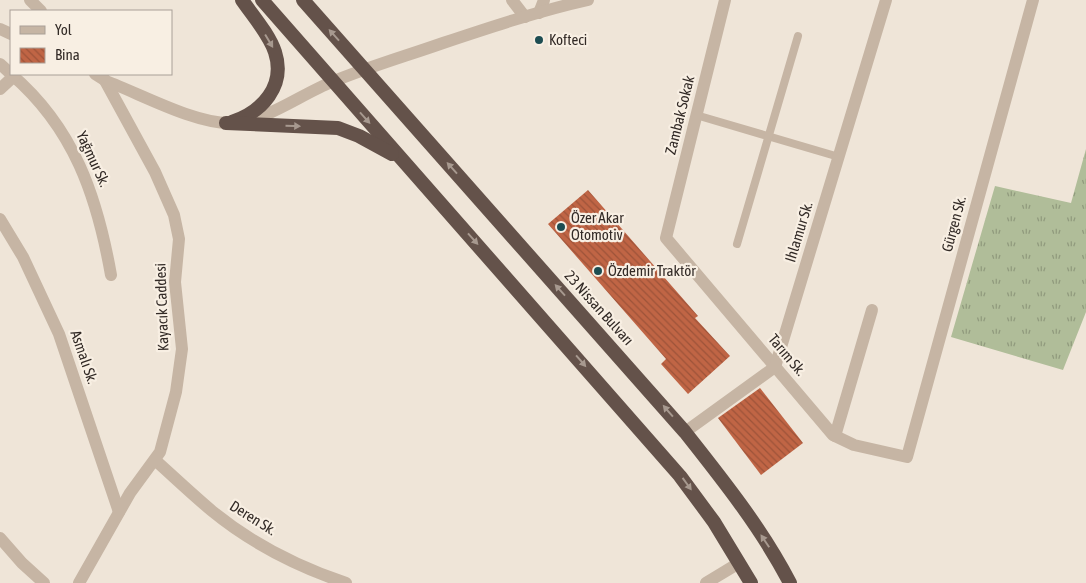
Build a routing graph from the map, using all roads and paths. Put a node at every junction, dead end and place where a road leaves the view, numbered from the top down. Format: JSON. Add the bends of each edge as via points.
{"nodes":[{"id":1,"x":30,"y":0,"type":"edge"},
{"id":2,"x":242,"y":0,"type":"edge"},
{"id":3,"x":262,"y":0,"type":"edge"},
{"id":4,"x":303,"y":0,"type":"edge"},
{"id":5,"x":512,"y":0,"type":"edge"},
{"id":6,"x":544,"y":0,"type":"edge"},
{"id":7,"x":588,"y":0,"type":"edge"},
{"id":8,"x":725,"y":0,"type":"edge"},
{"id":9,"x":886,"y":0,"type":"edge"},
{"id":10,"x":1033,"y":0,"type":"edge"},
{"id":11,"x":40,"y":10,"type":"edge"},
{"id":12,"x":539,"y":13,"type":"junction"},
{"id":13,"x":525,"y":17,"type":"junction"},
{"id":14,"x":798,"y":36,"type":"dead end"},
{"id":15,"x":0,"y":64,"type":"edge"},
{"id":16,"x":365,"y":70,"type":"junction"},
{"id":17,"x":10,"y":72,"type":"edge"},
{"id":18,"x":11,"y":75,"type":"edge"},
{"id":19,"x":13,"y":75,"type":"edge"},
{"id":20,"x":103,"y":78,"type":"edge"},
{"id":21,"x":333,"y":81,"type":"junction"},
{"id":22,"x":0,"y":89,"type":"edge"},
{"id":23,"x":696,"y":115,"type":"junction"},
{"id":24,"x":226,"y":123,"type":"junction"},
{"id":25,"x":769,"y":136,"type":"junction"},
{"id":26,"x":839,"y":157,"type":"junction"},
{"id":27,"x":406,"y":164,"type":"junction"},
{"id":28,"x":0,"y":219,"type":"edge"},
{"id":29,"x":666,"y":238,"type":"joint"},
{"id":30,"x":737,"y":244,"type":"dead end"},
{"id":31,"x":111,"y":275,"type":"dead end"},
{"id":32,"x":872,"y":310,"type":"dead end"},
{"id":33,"x":775,"y":366,"type":"junction"},
{"id":34,"x":685,"y":432,"type":"junction"},
{"id":35,"x":835,"y":436,"type":"junction"},
{"id":36,"x":906,"y":457,"type":"joint"},
{"id":37,"x":156,"y":460,"type":"junction"},
{"id":38,"x":119,"y":512,"type":"junction"},
{"id":39,"x":0,"y":538,"type":"edge"},
{"id":40,"x":739,"y":563,"type":"junction"},
{"id":41,"x":341,"y":582,"type":"edge"},
{"id":42,"x":44,"y":583,"type":"edge"},
{"id":43,"x":79,"y":583,"type":"edge"},
{"id":44,"x":706,"y":583,"type":"edge"},
{"id":45,"x":751,"y":583,"type":"edge"},
{"id":46,"x":790,"y":583,"type":"edge"}],
"edges":[{"from":1,"to":11,"type":"street"},
{"from":2,"to":24,"type":"highway","one_way":true,"via":[[276,53],[278,74],[264,104],[250,114]]},
{"from":3,"to":21,"type":"highway"},
{"from":16,"to":4,"type":"highway","name":"23 Nissan Bulvarı","one_way":true},
{"from":5,"to":13,"type":"street"},
{"from":6,"to":12,"type":"street"},
{"from":7,"to":12,"type":"street"},
{"from":8,"to":23,"type":"street","name":"Zambak Sokak"},
{"from":9,"to":26,"type":"street","name":"Ihlamur Sk."},
{"from":10,"to":36,"type":"street","name":"Gürgen Sk."},
{"from":12,"to":13,"type":"street"},
{"from":13,"to":16,"type":"street"},
{"from":14,"to":25,"type":"lane"},
{"from":15,"to":17,"type":"street","name":"Yağmur Sk."},
{"from":16,"to":21,"type":"street"},
{"from":34,"to":16,"type":"highway","name":"23 Nissan Bulvarı","one_way":true},
{"from":18,"to":22,"type":"street"},
{"from":19,"to":31,"type":"street","name":"Yağmur Sk.","via":[[40,101],[72,147],[94,199]]},
{"from":20,"to":24,"type":"street","via":[[189,114]]},
{"from":20,"to":37,"type":"street","name":"Kayacık Caddesi","via":[[155,172],[174,215],[179,239],[175,282],[182,349],[170,422]]},
{"from":21,"to":24,"type":"street","via":[[264,116]]},
{"from":21,"to":27,"type":"highway","one_way":true},
{"from":23,"to":25,"type":"lane"},
{"from":23,"to":29,"type":"street","name":"Zambak Sokak"},
{"from":24,"to":27,"type":"highway","one_way":true,"via":[[338,128],[374,144]]},
{"from":25,"to":26,"type":"lane"},
{"from":25,"to":30,"type":"lane"},
{"from":26,"to":33,"type":"street","name":"Ihlamur Sk."},
{"from":27,"to":40,"type":"highway","one_way":true,"via":[[680,476]]},
{"from":28,"to":38,"type":"street","name":"Asmalı Sk.","via":[[23,257],[59,334]]},
{"from":29,"to":33,"type":"street","name":"Tarım Sk."},
{"from":32,"to":35,"type":"street"},
{"from":33,"to":34,"type":"street"},
{"from":33,"to":35,"type":"street","name":"Tarım Sk."},
{"from":46,"to":34,"type":"highway","name":"23 Nissan Bulvarı","one_way":true,"via":[[780,562],[726,484]]},
{"from":35,"to":36,"type":"street","name":"Tarım Sk.","via":[[854,445]]},
{"from":37,"to":38,"type":"street","name":"Kayacık Caddesi"},
{"from":37,"to":41,"type":"street","name":"Deren Sk.","via":[[236,529]]},
{"from":38,"to":43,"type":"street","name":"Kayacık Caddesi"},
{"from":39,"to":42,"type":"street"},
{"from":40,"to":44,"type":"street"},
{"from":40,"to":45,"type":"highway"}]}
